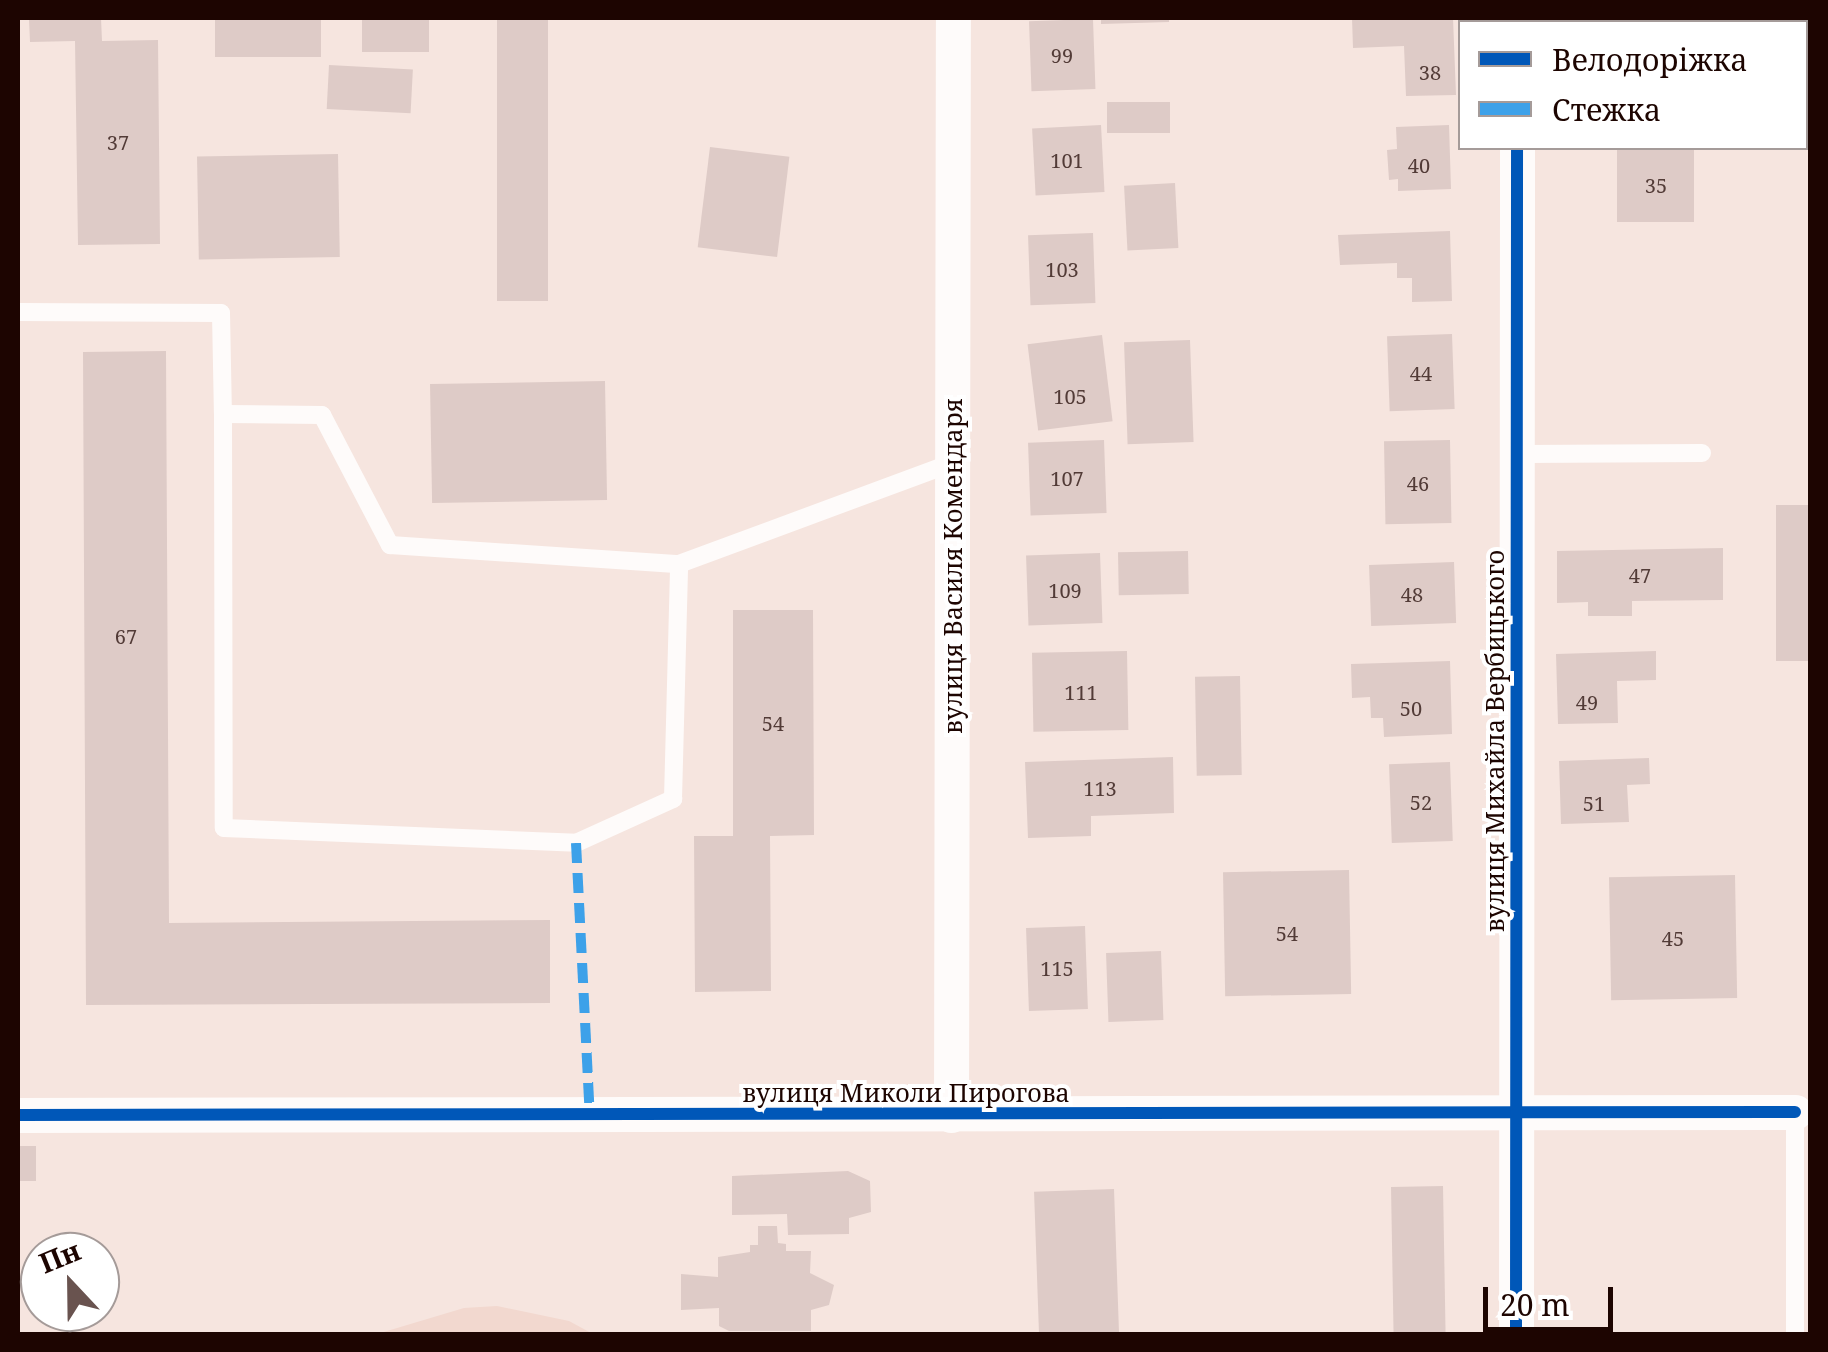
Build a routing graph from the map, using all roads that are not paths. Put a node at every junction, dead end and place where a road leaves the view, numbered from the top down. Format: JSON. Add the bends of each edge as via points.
{"nodes":[{"id":1,"x":953,"y":18,"type":"edge"},
{"id":2,"x":1518,"y":150,"type":"edge"},
{"id":3,"x":18,"y":312,"type":"edge"},
{"id":4,"x":223,"y":414,"type":"junction"},
{"id":5,"x":1702,"y":453,"type":"dead end"},
{"id":6,"x":1517,"y":454,"type":"junction"},
{"id":7,"x":952,"y":463,"type":"junction"},
{"id":8,"x":678,"y":564,"type":"junction"},
{"id":9,"x":1795,"y":1112,"type":"joint"},
{"id":10,"x":1516,"y":1114,"type":"junction"},
{"id":11,"x":18,"y":1115,"type":"edge"},
{"id":12,"x":951,"y":1115,"type":"junction"},
{"id":13,"x":1516,"y":1334,"type":"edge"},
{"id":14,"x":1795,"y":1334,"type":"edge"}],
"edges":[{"from":1,"to":7,"type":"street","name":"вулиця Василя Комендаря"},
{"from":2,"to":6,"type":"street","name":"вулиця Михайла Вербицького"},
{"from":3,"to":4,"type":"lane","via":[[220,313]]},
{"from":4,"to":8,"type":"lane","via":[[322,415],[390,545]]},
{"from":4,"to":8,"type":"lane","via":[[224,828],[576,843],[673,799]]},
{"from":5,"to":6,"type":"lane"},
{"from":6,"to":10,"type":"street","name":"вулиця Михайла Вербицького"},
{"from":7,"to":8,"type":"lane"},
{"from":7,"to":12,"type":"street","name":"вулиця Василя Комендаря"},
{"from":9,"to":10,"type":"street","name":"вулиця Миколи Пирогова"},
{"from":9,"to":14,"type":"lane"},
{"from":10,"to":12,"type":"street","name":"вулиця Миколи Пирогова"},
{"from":10,"to":13,"type":"street","name":"вулиця Михайла Вербицького"},
{"from":11,"to":12,"type":"street","name":"вулиця Миколи Пирогова"}]}
